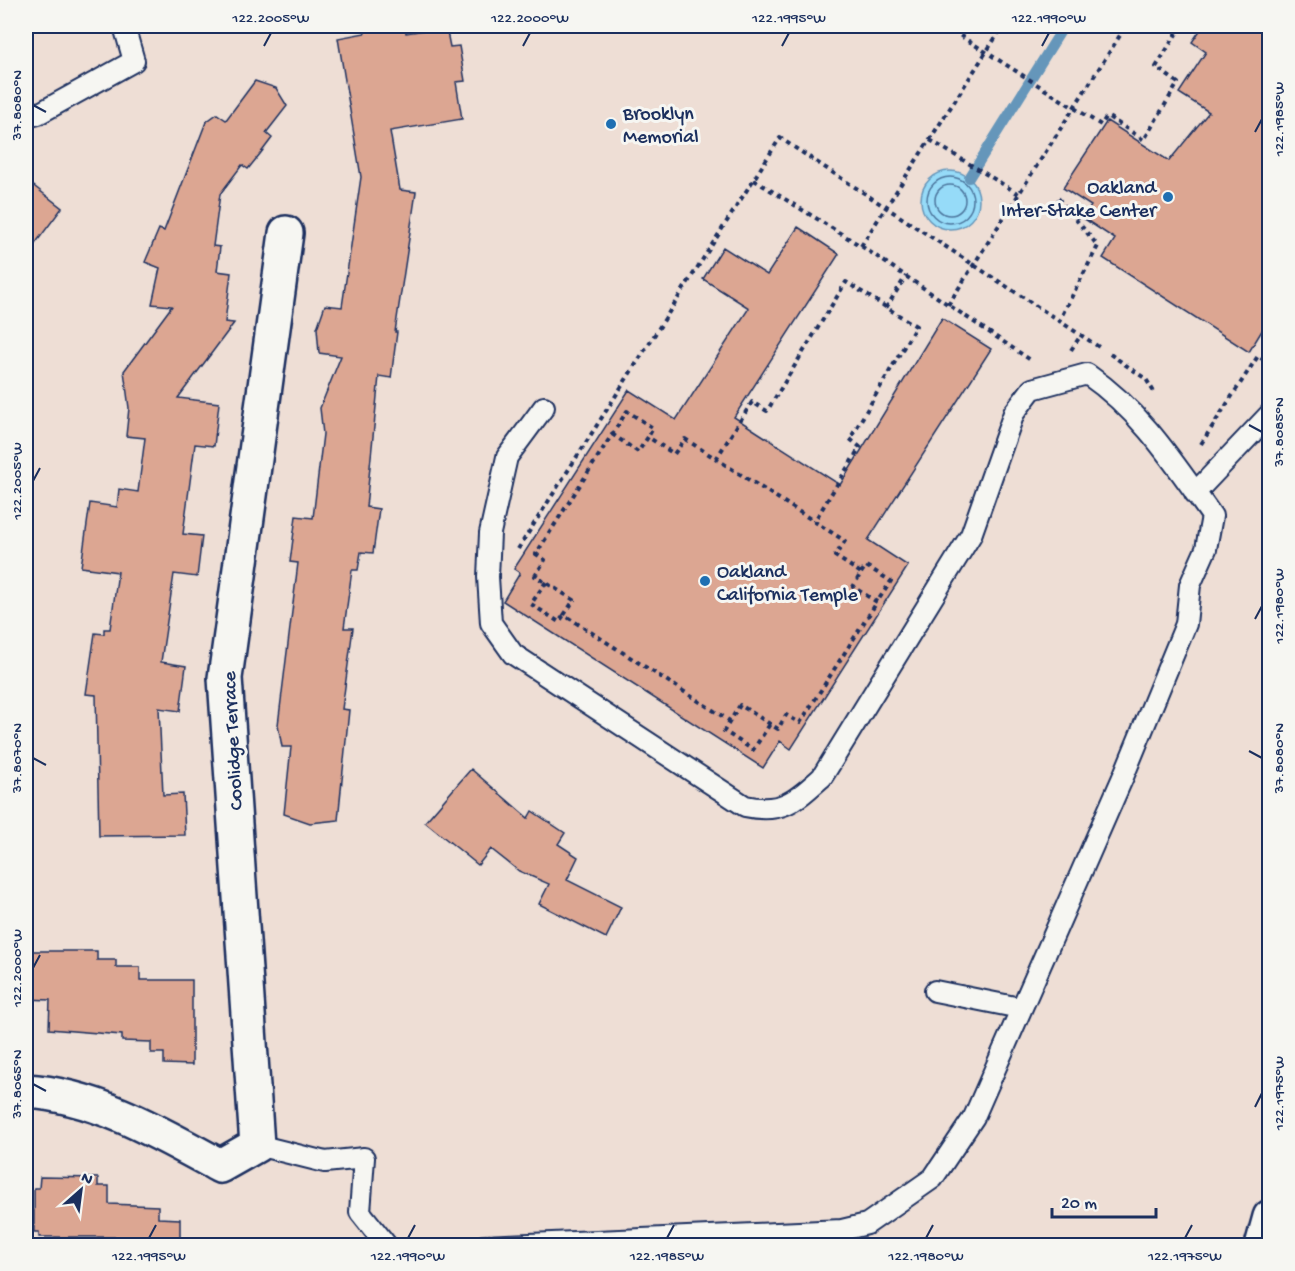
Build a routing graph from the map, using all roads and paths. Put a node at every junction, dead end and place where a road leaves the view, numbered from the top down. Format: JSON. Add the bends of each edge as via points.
{"nodes":[{"id":1,"x":124,"y":26,"type":"edge"},
{"id":2,"x":945,"y":26,"type":"edge"},
{"id":3,"x":1003,"y":26,"type":"edge"},
{"id":4,"x":1126,"y":26,"type":"edge"},
{"id":5,"x":1181,"y":26,"type":"edge"},
{"id":6,"x":986,"y":52,"type":"junction"},
{"id":7,"x":1074,"y":108,"type":"junction"},
{"id":8,"x":26,"y":117,"type":"edge"},
{"id":9,"x":930,"y":140,"type":"junction"},
{"id":10,"x":754,"y":180,"type":"junction"},
{"id":11,"x":1019,"y":194,"type":"junction"},
{"id":12,"x":1058,"y":198,"type":"dead end"},
{"id":13,"x":886,"y":207,"type":"junction"},
{"id":14,"x":286,"y":233,"type":"dead end"},
{"id":15,"x":861,"y":246,"type":"junction"},
{"id":16,"x":974,"y":265,"type":"junction"},
{"id":17,"x":906,"y":276,"type":"junction"},
{"id":18,"x":948,"y":305,"type":"junction"},
{"id":19,"x":886,"y":308,"type":"junction"},
{"id":20,"x":1059,"y":321,"type":"junction"},
{"id":21,"x":1081,"y":335,"type":"junction"},
{"id":22,"x":1065,"y":358,"type":"dead end"},
{"id":23,"x":1269,"y":363,"type":"edge"},
{"id":24,"x":1037,"y":364,"type":"dead end"},
{"id":25,"x":1159,"y":400,"type":"dead end"},
{"id":26,"x":544,"y":407,"type":"dead end"},
{"id":27,"x":1269,"y":414,"type":"edge"},
{"id":28,"x":612,"y":434,"type":"junction"},
{"id":29,"x":648,"y":437,"type":"junction"},
{"id":30,"x":1192,"y":440,"type":"dead end"},
{"id":31,"x":716,"y":459,"type":"junction"},
{"id":32,"x":1195,"y":493,"type":"junction"},
{"id":33,"x":814,"y":522,"type":"junction"},
{"id":34,"x":512,"y":557,"type":"dead end"},
{"id":35,"x":861,"y":573,"type":"junction"},
{"id":36,"x":546,"y":582,"type":"junction"},
{"id":37,"x":877,"y":602,"type":"junction"},
{"id":38,"x":564,"y":615,"type":"junction"},
{"id":39,"x":730,"y":721,"type":"junction"},
{"id":40,"x":770,"y":724,"type":"junction"},
{"id":41,"x":935,"y":990,"type":"dead end"},
{"id":42,"x":1020,"y":1008,"type":"junction"},
{"id":43,"x":26,"y":1091,"type":"edge"},
{"id":44,"x":256,"y":1144,"type":"junction"},
{"id":45,"x":1269,"y":1217,"type":"edge"},
{"id":46,"x":387,"y":1245,"type":"edge"},
{"id":47,"x":484,"y":1245,"type":"edge"},
{"id":48,"x":1262,"y":1245,"type":"edge"}],
"edges":[{"from":1,"to":8,"type":"lane","via":[[134,61]]},
{"from":2,"to":6,"type":"path"},
{"from":3,"to":6,"type":"path"},
{"from":4,"to":7,"type":"path"},
{"from":5,"to":7,"type":"path","via":[[1156,67],[1178,83],[1144,140],[1107,116],[1101,125]]},
{"from":6,"to":7,"type":"path"},
{"from":6,"to":9,"type":"path"},
{"from":7,"to":11,"type":"path"},
{"from":9,"to":11,"type":"path"},
{"from":9,"to":13,"type":"path"},
{"from":10,"to":13,"type":"path","via":[[780,138]]},
{"from":10,"to":15,"type":"path"},
{"from":10,"to":34,"type":"path"},
{"from":11,"to":16,"type":"path"},
{"from":12,"to":20,"type":"path","via":[[1098,246]]},
{"from":13,"to":15,"type":"path"},
{"from":13,"to":16,"type":"path"},
{"from":14,"to":44,"type":"street","name":"Coolidge Terrace","via":[[225,678]]},
{"from":15,"to":17,"type":"path"},
{"from":16,"to":18,"type":"path"},
{"from":16,"to":20,"type":"path"},
{"from":17,"to":18,"type":"path"},
{"from":17,"to":19,"type":"path"},
{"from":18,"to":24,"type":"path"},
{"from":19,"to":31,"type":"path","via":[[846,282],[767,411],[752,402]]},
{"from":19,"to":33,"type":"path","via":[[916,326],[850,439],[860,447]]},
{"from":20,"to":21,"type":"path"},
{"from":21,"to":22,"type":"path"},
{"from":21,"to":25,"type":"path","via":[[1138,372]]},
{"from":23,"to":30,"type":"path","via":[[1258,356],[1200,446]]},
{"from":26,"to":32,"type":"lane","via":[[507,457],[490,533],[491,623],[513,654],[745,806],[767,811],[798,798],[822,777],[971,535],[1014,413],[1032,390],[1088,374],[1137,415]]},
{"from":27,"to":32,"type":"lane"},
{"from":28,"to":29,"type":"path","via":[[639,452]]},
{"from":28,"to":29,"type":"path","via":[[627,411],[654,428]]},
{"from":28,"to":36,"type":"path","via":[[536,554],[545,560],[535,576]]},
{"from":29,"to":31,"type":"path","via":[[674,454],[685,439]]},
{"from":31,"to":33,"type":"path"},
{"from":32,"to":42,"type":"lane","via":[[1212,516],[1206,549],[1190,585],[1186,624]]},
{"from":33,"to":35,"type":"path","via":[[844,542],[835,556]]},
{"from":35,"to":37,"type":"path","via":[[853,587]]},
{"from":35,"to":37,"type":"path","via":[[866,566],[891,581]]},
{"from":36,"to":38,"type":"path","via":[[574,600]]},
{"from":36,"to":38,"type":"path","via":[[531,604],[559,622]]},
{"from":37,"to":40,"type":"path","via":[[800,723],[786,715],[778,729]]},
{"from":38,"to":39,"type":"path"},
{"from":39,"to":40,"type":"path","via":[[740,705]]},
{"from":39,"to":40,"type":"path","via":[[724,731],[753,750]]},
{"from":41,"to":42,"type":"lane"},
{"from":42,"to":47,"type":"lane","via":[[974,1117],[933,1178],[867,1224],[842,1230]]},
{"from":43,"to":44,"type":"street","via":[[50,1092],[141,1123],[220,1166]]},
{"from":44,"to":46,"type":"lane","via":[[325,1162],[364,1158],[360,1212]]},
{"from":45,"to":48,"type":"street"}]}
